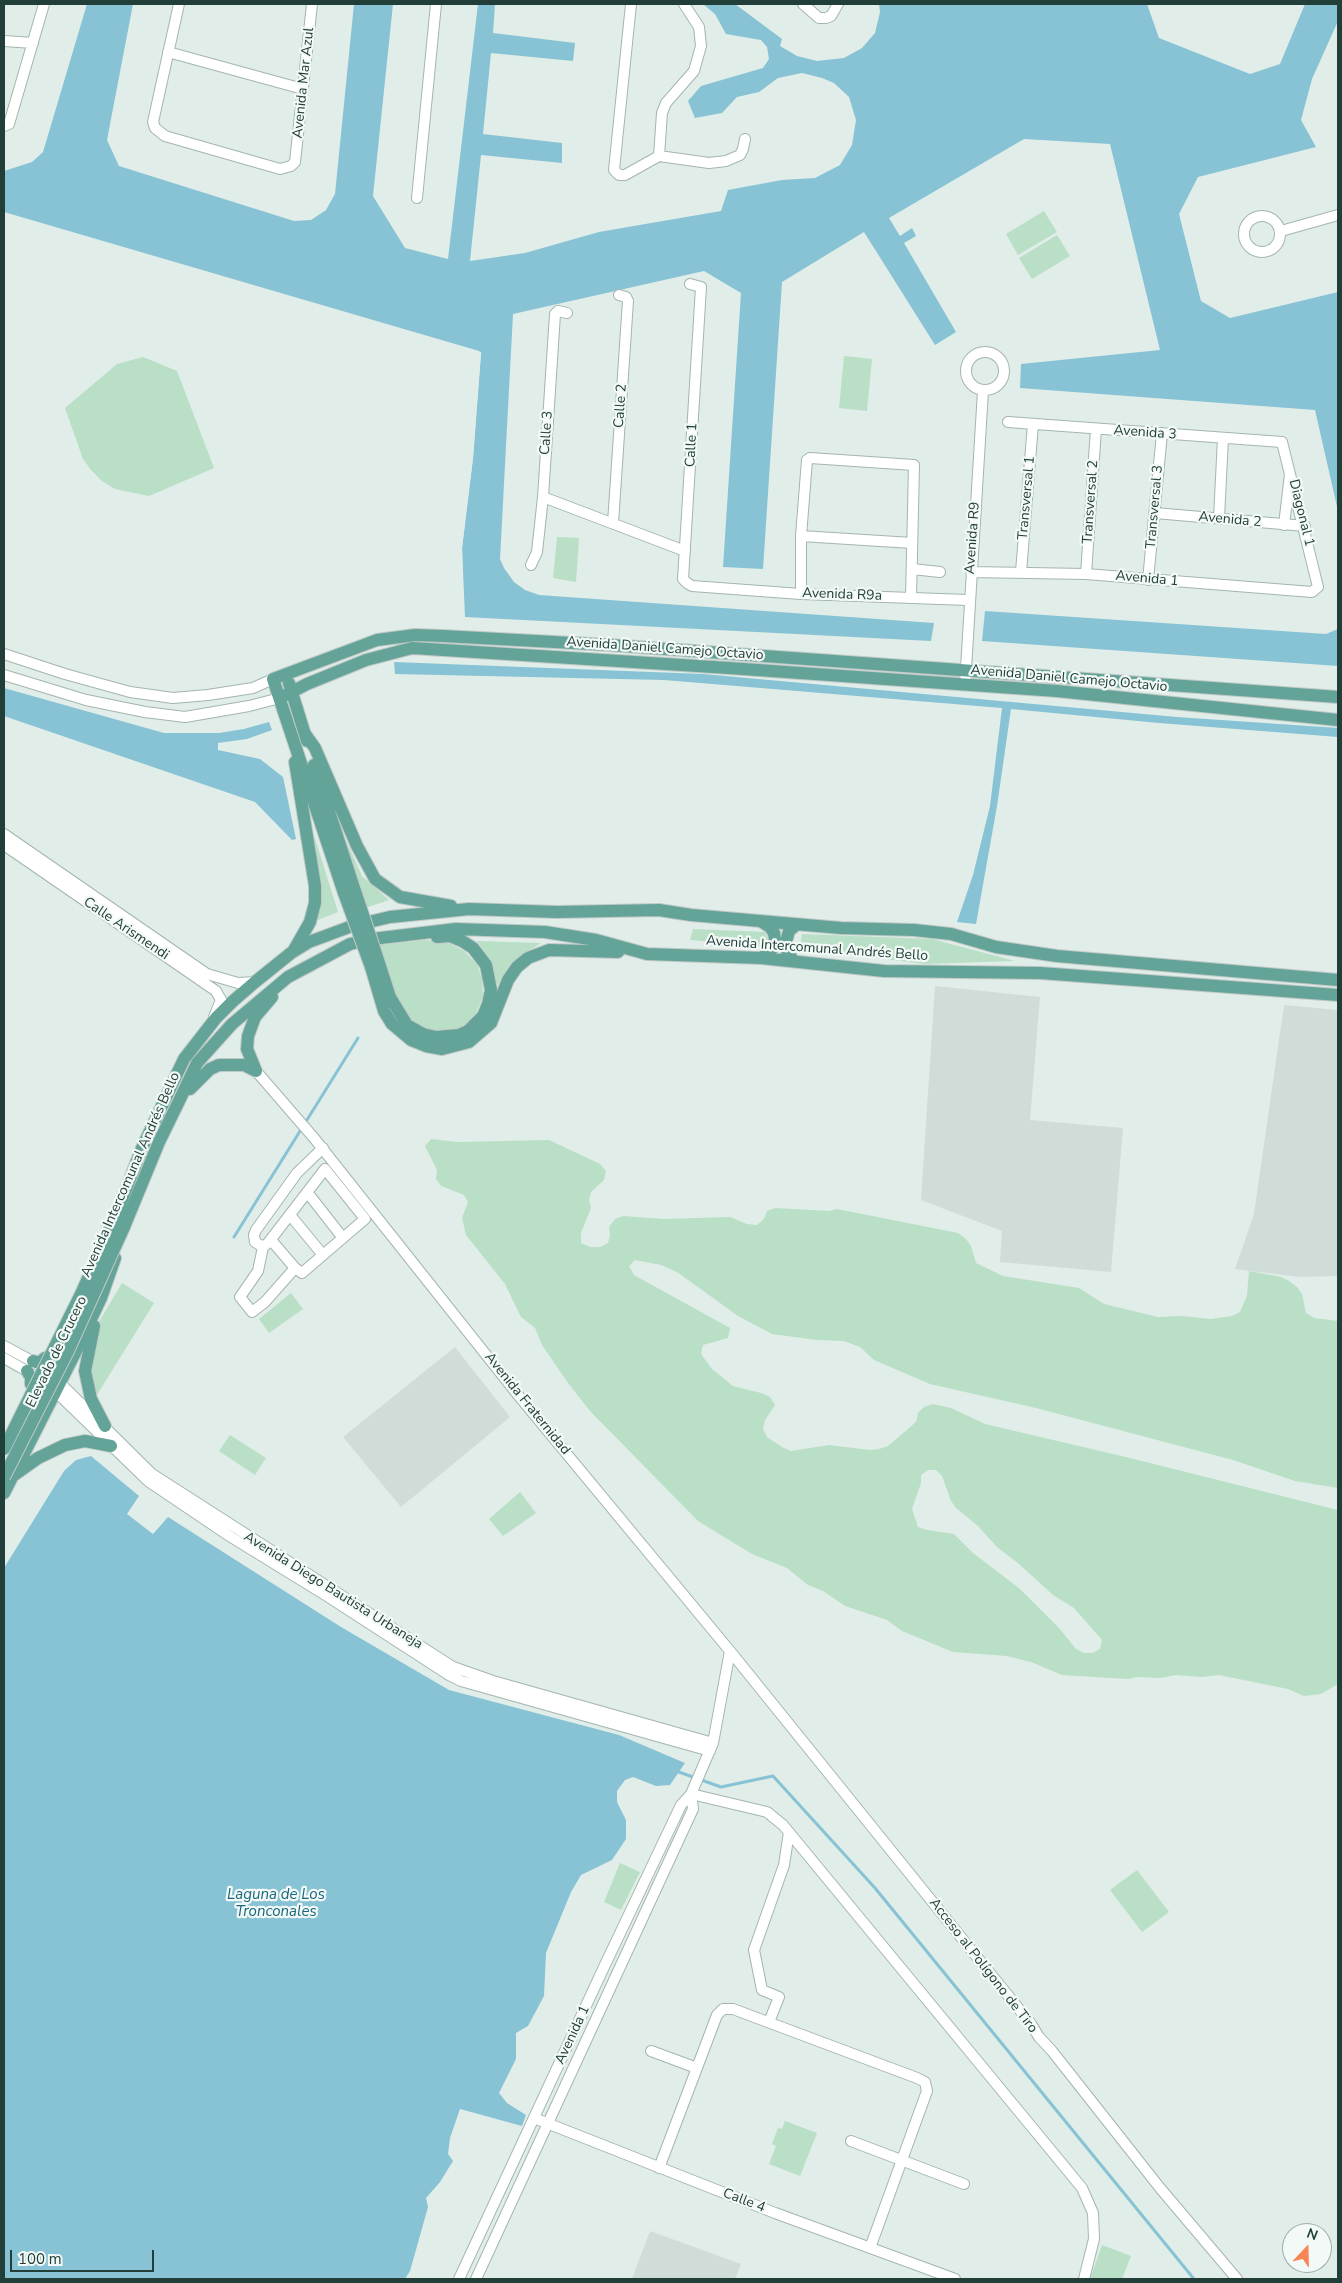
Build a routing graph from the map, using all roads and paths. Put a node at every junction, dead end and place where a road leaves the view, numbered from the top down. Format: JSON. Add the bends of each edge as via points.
{"nodes":[{"id":1,"x":44,"y":4,"type":"edge"},
{"id":2,"x":179,"y":4,"type":"edge"},
{"id":3,"x":436,"y":4,"type":"edge"},
{"id":4,"x":631,"y":4,"type":"edge"},
{"id":5,"x":684,"y":4,"type":"edge"},
{"id":6,"x":802,"y":4,"type":"edge"},
{"id":7,"x":838,"y":4,"type":"edge"},
{"id":8,"x":309,"y":5,"type":"edge"},
{"id":9,"x":4,"y":41,"type":"edge"},
{"id":10,"x":33,"y":43,"type":"junction"},
{"id":11,"x":168,"y":52,"type":"junction"},
{"id":12,"x":304,"y":89,"type":"junction"},
{"id":13,"x":6,"y":125,"type":"edge"},
{"id":14,"x":745,"y":139,"type":"dead end"},
{"id":15,"x":659,"y":156,"type":"junction"},
{"id":16,"x":417,"y":198,"type":"dead end"},
{"id":17,"x":1338,"y":215,"type":"edge"},
{"id":18,"x":1281,"y":231,"type":"dead end"},
{"id":19,"x":690,"y":284,"type":"dead end"},
{"id":20,"x":619,"y":295,"type":"dead end"},
{"id":21,"x":568,"y":313,"type":"dead end"},
{"id":22,"x":983,"y":391,"type":"dead end"},
{"id":23,"x":1008,"y":422,"type":"dead end"},
{"id":24,"x":1033,"y":424,"type":"junction"},
{"id":25,"x":1096,"y":430,"type":"junction"},
{"id":26,"x":1162,"y":433,"type":"junction"},
{"id":27,"x":1223,"y":438,"type":"junction"},
{"id":28,"x":1282,"y":442,"type":"joint"},
{"id":29,"x":1290,"y":468,"type":"junction"},
{"id":30,"x":543,"y":497,"type":"junction"},
{"id":31,"x":1155,"y":513,"type":"junction"},
{"id":32,"x":1220,"y":518,"type":"junction"},
{"id":33,"x":613,"y":523,"type":"junction"},
{"id":34,"x":1284,"y":525,"type":"junction"},
{"id":35,"x":1305,"y":526,"type":"junction"},
{"id":36,"x":801,"y":536,"type":"junction"},
{"id":37,"x":912,"y":543,"type":"junction"},
{"id":38,"x":685,"y":551,"type":"junction"},
{"id":39,"x":531,"y":565,"type":"dead end"},
{"id":40,"x":912,"y":569,"type":"junction"},
{"id":41,"x":940,"y":572,"type":"dead end"},
{"id":42,"x":971,"y":572,"type":"junction"},
{"id":43,"x":1020,"y":572,"type":"junction"},
{"id":44,"x":1086,"y":574,"type":"junction"},
{"id":45,"x":1148,"y":580,"type":"junction"},
{"id":46,"x":1319,"y":585,"type":"joint"},
{"id":47,"x":716,"y":588,"type":"joint"},
{"id":48,"x":801,"y":594,"type":"junction"},
{"id":49,"x":911,"y":598,"type":"junction"},
{"id":50,"x":968,"y":600,"type":"junction"},
{"id":51,"x":4,"y":654,"type":"edge"},
{"id":52,"x":965,"y":670,"type":"junction"},
{"id":53,"x":4,"y":675,"type":"edge"},
{"id":54,"x":286,"y":675,"type":"junction"},
{"id":55,"x":273,"y":679,"type":"junction"},
{"id":56,"x":965,"y":684,"type":"junction"},
{"id":57,"x":291,"y":692,"type":"junction"},
{"id":58,"x":1338,"y":697,"type":"edge"},
{"id":59,"x":280,"y":698,"type":"junction"},
{"id":60,"x":1338,"y":720,"type":"edge"},
{"id":61,"x":291,"y":734,"type":"junction"},
{"id":62,"x":304,"y":734,"type":"junction"},
{"id":63,"x":4,"y":834,"type":"edge"},
{"id":64,"x":4,"y":845,"type":"edge"},
{"id":65,"x":349,"y":892,"type":"junction"},
{"id":66,"x":469,"y":908,"type":"junction"},
{"id":67,"x":762,"y":922,"type":"junction"},
{"id":68,"x":796,"y":924,"type":"junction"},
{"id":69,"x":380,"y":938,"type":"junction"},
{"id":70,"x":291,"y":954,"type":"junction"},
{"id":71,"x":647,"y":954,"type":"junction"},
{"id":72,"x":761,"y":958,"type":"junction"},
{"id":73,"x":793,"y":960,"type":"junction"},
{"id":74,"x":375,"y":966,"type":"junction"},
{"id":75,"x":302,"y":968,"type":"junction"},
{"id":76,"x":1338,"y":980,"type":"edge"},
{"id":77,"x":256,"y":982,"type":"junction"},
{"id":78,"x":1338,"y":995,"type":"edge"},
{"id":79,"x":209,"y":1027,"type":"junction"},
{"id":80,"x":256,"y":1071,"type":"junction"},
{"id":81,"x":180,"y":1099,"type":"junction"},
{"id":82,"x":323,"y":1148,"type":"junction"},
{"id":83,"x":139,"y":1158,"type":"junction"},
{"id":84,"x":151,"y":1164,"type":"junction"},
{"id":85,"x":307,"y":1192,"type":"junction"},
{"id":86,"x":290,"y":1215,"type":"junction"},
{"id":87,"x":119,"y":1225,"type":"junction"},
{"id":88,"x":343,"y":1238,"type":"junction"},
{"id":89,"x":267,"y":1243,"type":"junction"},
{"id":90,"x":322,"y":1255,"type":"junction"},
{"id":91,"x":295,"y":1268,"type":"junction"},
{"id":92,"x":100,"y":1298,"type":"junction"},
{"id":93,"x":4,"y":1346,"type":"edge"},
{"id":94,"x":4,"y":1358,"type":"edge"},
{"id":95,"x":35,"y":1369,"type":"junction"},
{"id":96,"x":58,"y":1386,"type":"junction"},
{"id":97,"x":104,"y":1426,"type":"junction"},
{"id":98,"x":4,"y":1437,"type":"edge"},
{"id":99,"x":111,"y":1446,"type":"junction"},
{"id":100,"x":4,"y":1449,"type":"edge"},
{"id":101,"x":8,"y":1477,"type":"edge"},
{"id":102,"x":4,"y":1493,"type":"edge"},
{"id":103,"x":730,"y":1651,"type":"junction"},
{"id":104,"x":709,"y":1753,"type":"junction"},
{"id":105,"x":692,"y":1792,"type":"junction"},
{"id":106,"x":789,"y":1832,"type":"junction"},
{"id":107,"x":769,"y":2022,"type":"junction"},
{"id":108,"x":651,"y":2051,"type":"dead end"},
{"id":109,"x":697,"y":2068,"type":"junction"},
{"id":110,"x":534,"y":2118,"type":"junction"},
{"id":111,"x":548,"y":2124,"type":"junction"},
{"id":112,"x":851,"y":2141,"type":"dead end"},
{"id":113,"x":902,"y":2161,"type":"junction"},
{"id":114,"x":659,"y":2168,"type":"junction"},
{"id":115,"x":964,"y":2184,"type":"dead end"},
{"id":116,"x":870,"y":2248,"type":"junction"},
{"id":117,"x":460,"y":2279,"type":"edge"},
{"id":118,"x":476,"y":2279,"type":"edge"},
{"id":119,"x":955,"y":2279,"type":"edge"},
{"id":120,"x":1084,"y":2279,"type":"edge"},
{"id":121,"x":1237,"y":2279,"type":"edge"}],
"edges":[{"from":1,"to":10,"type":"street"},
{"from":2,"to":11,"type":"street"},
{"from":3,"to":16,"type":"street"},
{"from":4,"to":15,"type":"street","via":[[614,170],[625,176]]},
{"from":5,"to":15,"type":"street","via":[[699,26],[701,46],[694,72],[670,98],[662,113]]},
{"from":6,"to":7,"type":"street","via":[[819,18],[826,18]]},
{"from":8,"to":12,"type":"street","name":"Avenida Mar Azul"},
{"from":9,"to":10,"type":"street"},
{"from":10,"to":13,"type":"street"},
{"from":11,"to":12,"type":"street"},
{"from":11,"to":12,"type":"street","name":"Avenida Mar Azul","via":[[153,122],[160,133],[280,169],[286,169],[295,162]]},
{"from":14,"to":15,"type":"street","via":[[740,155],[726,162],[709,163]]},
{"from":17,"to":18,"type":"street"},
{"from":19,"to":38,"type":"street","name":"Calle 1","via":[[701,287]]},
{"from":20,"to":33,"type":"street","name":"Calle 2","via":[[628,301]]},
{"from":21,"to":30,"type":"street","name":"Calle 3","via":[[558,311],[555,314]]},
{"from":22,"to":42,"type":"street","name":"Avenida R9"},
{"from":23,"to":24,"type":"street","name":"Avenida 3"},
{"from":24,"to":25,"type":"street","name":"Avenida 3"},
{"from":24,"to":43,"type":"street","name":"Transversal 1"},
{"from":25,"to":26,"type":"street","name":"Avenida 3"},
{"from":25,"to":44,"type":"street","name":"Transversal 2"},
{"from":26,"to":27,"type":"street","name":"Avenida 3"},
{"from":26,"to":31,"type":"street","name":"Transversal 3"},
{"from":27,"to":28,"type":"street","name":"Avenida 3"},
{"from":27,"to":32,"type":"street"},
{"from":28,"to":29,"type":"street","name":"Diagonal 1"},
{"from":29,"to":34,"type":"street"},
{"from":29,"to":35,"type":"street","name":"Diagonal 1"},
{"from":30,"to":33,"type":"street"},
{"from":30,"to":39,"type":"street","name":"Calle 3","via":[[537,552]]},
{"from":31,"to":32,"type":"street","name":"Avenida 2"},
{"from":31,"to":45,"type":"street","name":"Transversal 3"},
{"from":32,"to":34,"type":"street","name":"Avenida 2"},
{"from":33,"to":38,"type":"street"},
{"from":34,"to":35,"type":"street","name":"Avenida 2"},
{"from":35,"to":46,"type":"street","name":"Diagonal 1"},
{"from":36,"to":37,"type":"street"},
{"from":36,"to":37,"type":"street","via":[[807,460],[810,458],[912,464],[915,468]]},
{"from":36,"to":48,"type":"street"},
{"from":37,"to":40,"type":"street"},
{"from":38,"to":47,"type":"street","name":"Calle 1","via":[[683,579],[692,586]]},
{"from":40,"to":41,"type":"street"},
{"from":40,"to":49,"type":"street"},
{"from":42,"to":43,"type":"street","name":"Avenida 1"},
{"from":42,"to":50,"type":"street","name":"Avenida R9"},
{"from":43,"to":44,"type":"street","name":"Avenida 1"},
{"from":44,"to":45,"type":"street","name":"Avenida 1"},
{"from":45,"to":46,"type":"street","name":"Avenida 1","via":[[1312,592]]},
{"from":47,"to":48,"type":"street","name":"Avenida R9a"},
{"from":48,"to":49,"type":"street","name":"Avenida R9a"},
{"from":49,"to":50,"type":"street","name":"Avenida R9a"},
{"from":50,"to":52,"type":"street","name":"Avenida R9"},
{"from":51,"to":55,"type":"street","name":"Avenida Daniel Camejo Octavio","via":[[130,692],[173,698],[253,688]]},
{"from":52,"to":54,"type":"main road","name":"Avenida Daniel Camejo Octavio","via":[[610,645],[414,636],[377,640]]},
{"from":52,"to":56,"type":"street","name":"Avenida R9"},
{"from":52,"to":58,"type":"main road","name":"Avenida Daniel Camejo Octavio"},
{"from":53,"to":59,"type":"street","name":"Avenida Daniel Camejo Octavio","via":[[86,700],[185,717]]},
{"from":54,"to":55,"type":"main road","name":"Avenida Daniel Camejo Octavio"},
{"from":54,"to":57,"type":"main road"},
{"from":55,"to":59,"type":"main road"},
{"from":56,"to":57,"type":"main road","name":"Avenida Daniel Camejo Octavio","via":[[412,648],[366,660]]},
{"from":56,"to":60,"type":"main road","name":"Avenida Daniel Camejo Octavio"},
{"from":57,"to":59,"type":"main road","name":"Avenida Daniel Camejo Octavio"},
{"from":57,"to":62,"type":"main road"},
{"from":59,"to":61,"type":"main road"},
{"from":61,"to":65,"type":"main road"},
{"from":61,"to":70,"type":"main road","via":[[315,886],[310,922]]},
{"from":62,"to":65,"type":"main road"},
{"from":62,"to":66,"type":"main road","via":[[314,748],[375,879],[400,896]]},
{"from":63,"to":77,"type":"street","name":"Calle Arismendi","via":[[206,974],[238,983]]},
{"from":64,"to":79,"type":"street","name":"Calle Arismendi","via":[[216,991],[220,1000]]},
{"from":65,"to":74,"type":"main road","bridge":true},
{"from":66,"to":67,"type":"main road","name":"Avenida Intercomunal Andrés Bello","via":[[557,912],[659,910]]},
{"from":66,"to":70,"type":"main road","name":"Avenida Intercomunal Andrés Bello","via":[[365,922],[334,932]]},
{"from":67,"to":68,"type":"main road","name":"Avenida Intercomunal Andrés Bello"},
{"from":67,"to":72,"type":"main road","via":[[774,932],[775,939],[769,953]]},
{"from":68,"to":73,"type":"main road","via":[[789,931],[786,942],[787,952]]},
{"from":68,"to":76,"type":"main road","name":"Avenida Intercomunal Andrés Bello","via":[[914,930],[951,934],[996,947],[1057,956]]},
{"from":69,"to":71,"type":"main road","name":"Avenida Intercomunal Andrés Bello","via":[[456,928],[544,932],[596,940]]},
{"from":69,"to":74,"type":"main road","via":[[450,936],[473,948],[486,965],[490,978],[491,990],[483,1016],[468,1031],[458,1035],[436,1037],[423,1034],[407,1025],[398,1014]]},
{"from":69,"to":75,"type":"main road","name":"Avenida Intercomunal Andrés Bello","via":[[350,944]]},
{"from":70,"to":77,"type":"main road","name":"Avenida Intercomunal Andrés Bello"},
{"from":71,"to":72,"type":"main road","name":"Avenida Intercomunal Andrés Bello"},
{"from":71,"to":74,"type":"main road","via":[[549,950],[528,958],[517,966],[508,980],[491,1023],[469,1042],[442,1049],[412,1040],[392,1024],[384,1010]]},
{"from":72,"to":73,"type":"main road","name":"Avenida Intercomunal Andrés Bello"},
{"from":73,"to":78,"type":"main road","name":"Avenida Intercomunal Andrés Bello","via":[[884,971],[1040,973]]},
{"from":75,"to":80,"type":"main road","via":[[255,1017],[247,1049]]},
{"from":75,"to":81,"type":"main road","name":"Avenida Intercomunal Andrés Bello","via":[[226,1031],[197,1063]]},
{"from":77,"to":79,"type":"main road","name":"Avenida Intercomunal Andrés Bello"},
{"from":79,"to":83,"type":"main road","name":"Avenida Intercomunal Andrés Bello","via":[[184,1059]]},
{"from":80,"to":81,"type":"main road","via":[[244,1065],[210,1069]]},
{"from":80,"to":82,"type":"street","name":"Avenida Fraternidad"},
{"from":81,"to":84,"type":"main road","name":"Avenida Intercomunal Andrés Bello"},
{"from":82,"to":89,"type":"street","via":[[300,1169],[256,1230],[255,1242]]},
{"from":82,"to":103,"type":"street","name":"Avenida Fraternidad","via":[[518,1395]]},
{"from":83,"to":87,"type":"main road","name":"Avenida Intercomunal Andrés Bello"},
{"from":83,"to":95,"type":"main road","name":"Elevado de Crucero"},
{"from":84,"to":87,"type":"main road","name":"Avenida Intercomunal Andrés Bello"},
{"from":84,"to":92,"type":"main road","name":"Elevado de Crucero"},
{"from":85,"to":86,"type":"street"},
{"from":85,"to":88,"type":"street"},
{"from":85,"to":88,"type":"street","via":[[327,1169],[365,1218]]},
{"from":86,"to":89,"type":"street"},
{"from":86,"to":90,"type":"street"},
{"from":87,"to":100,"type":"main road","name":"Avenida Intercomunal Andrés Bello","bridge":true},
{"from":87,"to":101,"type":"main road","name":"Avenida Intercomunal Andrés Bello","bridge":true,"via":[[68,1351]]},
{"from":88,"to":90,"type":"street"},
{"from":89,"to":91,"type":"street"},
{"from":89,"to":91,"type":"street","via":[[258,1271],[240,1297],[249,1310],[256,1311]]},
{"from":90,"to":91,"type":"street","via":[[302,1273]]},
{"from":92,"to":96,"type":"main road","name":"Elevado de Crucero"},
{"from":92,"to":97,"type":"main road","via":[[85,1371],[93,1405]]},
{"from":93,"to":95,"type":"street","name":"Avenida Diego Bautista Urbaneja"},
{"from":94,"to":95,"type":"street","name":"Avenida Diego Bautista Urbaneja"},
{"from":95,"to":96,"type":"street","name":"Avenida Diego Bautista Urbaneja"},
{"from":95,"to":98,"type":"main road","name":"Elevado de Crucero"},
{"from":96,"to":97,"type":"street","name":"Avenida Diego Bautista Urbaneja"},
{"from":96,"to":99,"type":"street","name":"Avenida Diego Bautista Urbaneja"},
{"from":96,"to":101,"type":"main road","name":"Elevado de Crucero"},
{"from":97,"to":104,"type":"street","name":"Avenida Diego Bautista Urbaneja","via":[[152,1474],[453,1667]]},
{"from":99,"to":101,"type":"main road","via":[[85,1441],[65,1445]]},
{"from":99,"to":104,"type":"street","name":"Avenida Diego Bautista Urbaneja","via":[[137,1472],[216,1527],[448,1675]]},
{"from":101,"to":102,"type":"main road","name":"Elevado de Crucero"},
{"from":103,"to":104,"type":"street"},
{"from":103,"to":121,"type":"street","name":"Acceso al Polígono de Tiro","via":[[1160,2188]]},
{"from":104,"to":105,"type":"street"},
{"from":105,"to":106,"type":"street","via":[[767,1812]]},
{"from":105,"to":110,"type":"street","name":"Avenida 1","via":[[682,1805]]},
{"from":105,"to":111,"type":"street","name":"Avenida 1","via":[[693,1809]]},
{"from":106,"to":107,"type":"street","via":[[784,1865],[754,1950],[762,1990],[779,1997]]},
{"from":106,"to":120,"type":"street","via":[[1082,2188],[1093,2213],[1094,2239]]},
{"from":107,"to":109,"type":"street","via":[[733,2009],[723,2009],[717,2015]]},
{"from":107,"to":113,"type":"street","via":[[925,2082],[927,2090]]},
{"from":108,"to":109,"type":"street"},
{"from":109,"to":114,"type":"street"},
{"from":110,"to":111,"type":"street","name":"Calle 4"},
{"from":110,"to":117,"type":"street","name":"Avenida 1"},
{"from":111,"to":114,"type":"street","name":"Calle 4"},
{"from":111,"to":118,"type":"street","name":"Avenida 1"},
{"from":112,"to":113,"type":"street"},
{"from":113,"to":115,"type":"street"},
{"from":113,"to":116,"type":"street"},
{"from":114,"to":116,"type":"street","name":"Calle 4"},
{"from":116,"to":119,"type":"street","name":"Calle 4"}]}
